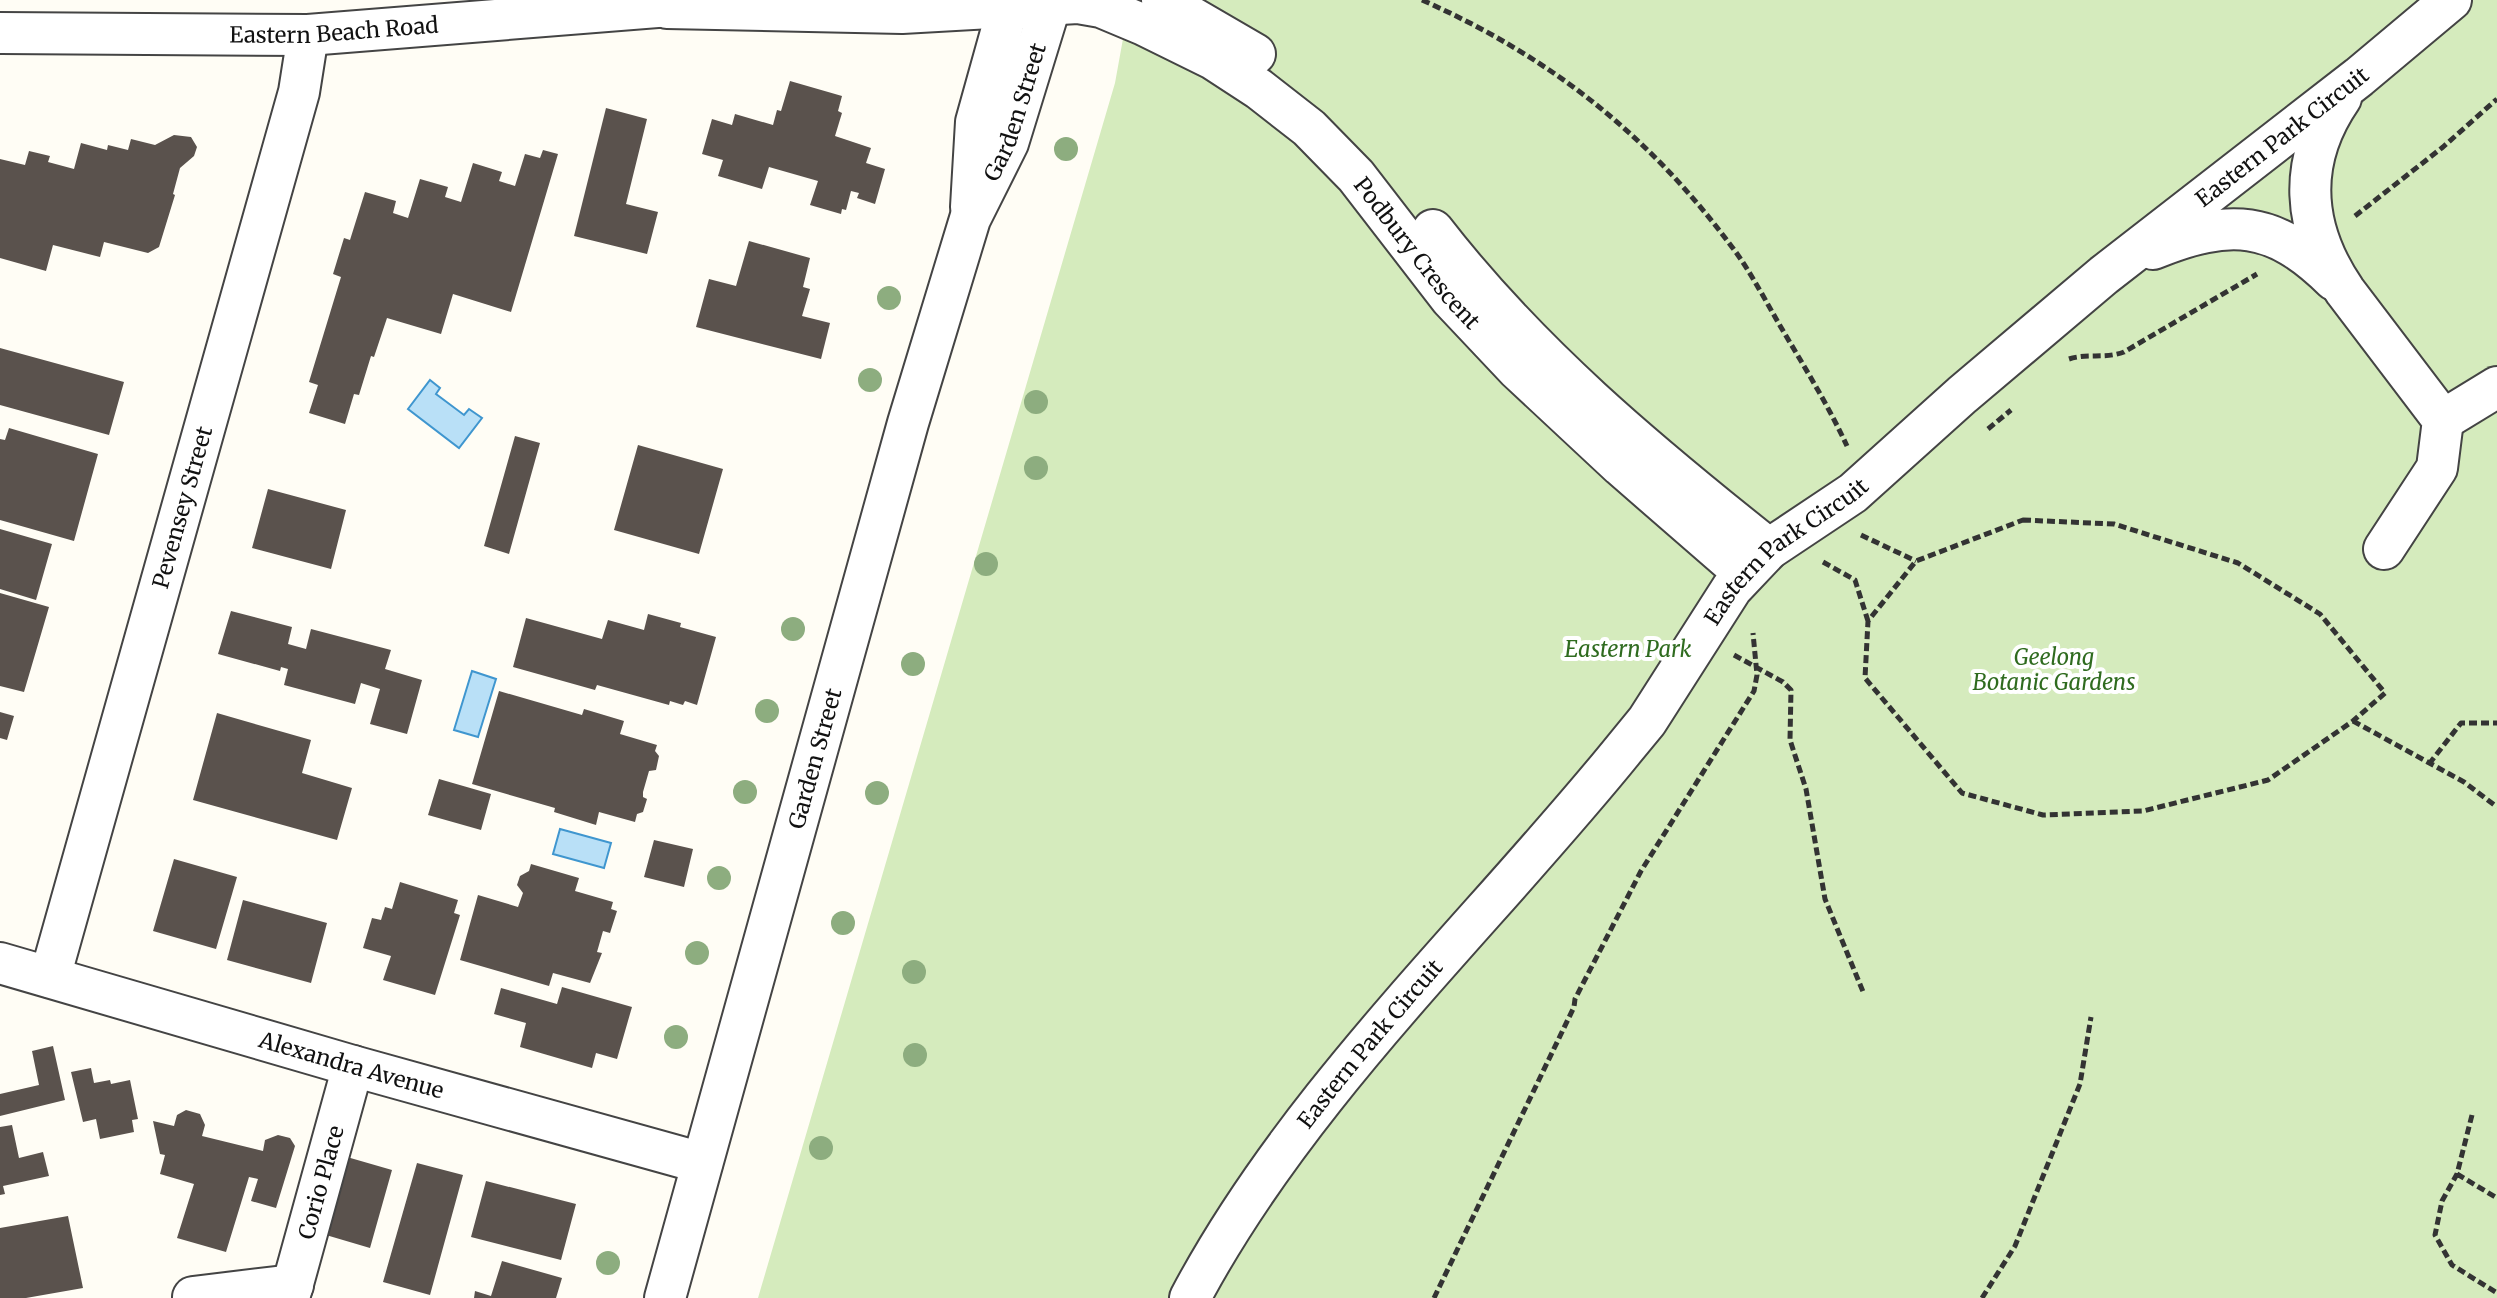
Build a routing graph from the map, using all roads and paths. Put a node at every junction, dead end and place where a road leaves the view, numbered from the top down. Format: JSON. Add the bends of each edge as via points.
{"nodes":[{"id":1,"x":721,"y":0,"type":"edge"},
{"id":2,"x":1162,"y":0,"type":"edge"},
{"id":3,"x":1422,"y":0,"type":"edge"},
{"id":4,"x":2451,"y":0,"type":"edge"},
{"id":5,"x":1051,"y":2,"type":"edge"},
{"id":6,"x":1009,"y":4,"type":"edge"},
{"id":7,"x":667,"y":8,"type":"junction"},
{"id":8,"x":0,"y":33,"type":"edge"},
{"id":9,"x":308,"y":35,"type":"junction"},
{"id":10,"x":2359,"y":77,"type":"junction"},
{"id":11,"x":2497,"y":99,"type":"edge"},
{"id":12,"x":970,"y":219,"type":"junction"},
{"id":13,"x":2308,"y":245,"type":"junction"},
{"id":14,"x":2104,"y":275,"type":"junction"},
{"id":15,"x":2063,"y":362,"type":"dead end"},
{"id":16,"x":2497,"y":387,"type":"edge"},
{"id":17,"x":2020,"y":401,"type":"dead end"},
{"id":18,"x":2443,"y":420,"type":"junction"},
{"id":19,"x":1983,"y":431,"type":"dead end"},
{"id":20,"x":1869,"y":480,"type":"junction"},
{"id":21,"x":1860,"y":526,"type":"dead end"},
{"id":22,"x":2384,"y":549,"type":"dead end"},
{"id":23,"x":1815,"y":557,"type":"dead end"},
{"id":24,"x":1757,"y":561,"type":"junction"},
{"id":25,"x":1916,"y":561,"type":"junction"},
{"id":26,"x":1755,"y":619,"type":"dead end"},
{"id":27,"x":1868,"y":621,"type":"junction"},
{"id":28,"x":1697,"y":641,"type":"junction"},
{"id":29,"x":1756,"y":666,"type":"junction"},
{"id":30,"x":2353,"y":721,"type":"junction"},
{"id":31,"x":2497,"y":723,"type":"edge"},
{"id":32,"x":2429,"y":764,"type":"junction"},
{"id":33,"x":2497,"y":807,"type":"edge"},
{"id":34,"x":0,"y":963,"type":"edge"},
{"id":35,"x":50,"y":977,"type":"junction"},
{"id":36,"x":1864,"y":994,"type":"dead end"},
{"id":37,"x":2091,"y":1017,"type":"dead end"},
{"id":38,"x":353,"y":1066,"type":"junction"},
{"id":39,"x":2472,"y":1115,"type":"dead end"},
{"id":40,"x":702,"y":1163,"type":"junction"},
{"id":41,"x":2457,"y":1174,"type":"junction"},
{"id":42,"x":2497,"y":1198,"type":"edge"},
{"id":43,"x":291,"y":1292,"type":"edge"},
{"id":44,"x":2497,"y":1293,"type":"edge"},
{"id":45,"x":193,"y":1297,"type":"edge"},
{"id":46,"x":665,"y":1298,"type":"edge"},
{"id":47,"x":1190,"y":1298,"type":"edge"},
{"id":48,"x":1434,"y":1298,"type":"edge"},
{"id":49,"x":1982,"y":1298,"type":"edge"}],
"edges":[{"from":1,"to":7,"type":"street","name":"Eastern Beach Road"},
{"from":2,"to":24,"type":"street","name":"Podbury Crescent","via":[[1246,48],[1318,99],[1368,149],[1470,276],[1549,362],[1668,468]]},
{"from":3,"to":20,"type":"path","via":[[1480,27],[1552,71],[1643,145],[1732,247]]},
{"from":4,"to":10,"type":"street","name":"Eastern Park Circuit"},
{"from":5,"to":6,"type":"street","name":"Eastern Beach Road"},
{"from":5,"to":12,"type":"street","name":"Garden Street","via":[[1008,143]]},
{"from":5,"to":24,"type":"street","name":"Podbury Crescent","via":[[1093,5],[1144,25],[1236,73],[1300,121],[1356,176],[1451,299],[1517,369],[1621,466]]},
{"from":6,"to":7,"type":"street","name":"Eastern Beach Road","via":[[887,13]]},
{"from":6,"to":12,"type":"street","name":"Garden Street","via":[[976,122]]},
{"from":7,"to":9,"type":"street","name":"Eastern Beach Road"},
{"from":8,"to":9,"type":"street","name":"Eastern Beach Road"},
{"from":9,"to":35,"type":"street","name":"Pevensey Street","via":[[299,92]]},
{"from":10,"to":13,"type":"street","via":[[2315,148]]},
{"from":10,"to":14,"type":"street","name":"Eastern Park Circuit"},
{"from":11,"to":13,"type":"path","via":[[2340,228]]},
{"from":12,"to":40,"type":"street","name":"Garden Street"},
{"from":13,"to":14,"type":"street","via":[[2258,231],[2202,232]]},
{"from":13,"to":15,"type":"path","via":[[2124,352]]},
{"from":13,"to":18,"type":"street"},
{"from":14,"to":20,"type":"street","name":"Eastern Park Circuit"},
{"from":16,"to":18,"type":"street"},
{"from":17,"to":19,"type":"path"},
{"from":18,"to":22,"type":"street","via":[[2437,468]]},
{"from":20,"to":24,"type":"street","name":"Eastern Park Circuit"},
{"from":21,"to":25,"type":"path","via":[[1852,532]]},
{"from":23,"to":27,"type":"path","via":[[1855,580]]},
{"from":24,"to":28,"type":"street","name":"Eastern Park Circuit"},
{"from":25,"to":27,"type":"path"},
{"from":25,"to":30,"type":"path","via":[[2023,520],[2114,524],[2238,563],[2320,614],[2385,693]]},
{"from":26,"to":29,"type":"path"},
{"from":27,"to":30,"type":"path","via":[[1865,678],[1962,793],[2043,815],[2143,811],[2268,780]]},
{"from":28,"to":29,"type":"path"},
{"from":28,"to":47,"type":"street","name":"Eastern Park Circuit","via":[[1647,721],[1606,772],[1322,1100]]},
{"from":29,"to":36,"type":"path","via":[[1791,690],[1790,740],[1806,789],[1825,899]]},
{"from":29,"to":48,"type":"path","via":[[1754,691],[1641,871],[1575,999]]},
{"from":30,"to":32,"type":"path"},
{"from":31,"to":32,"type":"path","via":[[2461,723]]},
{"from":32,"to":33,"type":"path"},
{"from":34,"to":35,"type":"street","name":"Alexandra Avenue"},
{"from":35,"to":38,"type":"street","name":"Alexandra Avenue"},
{"from":37,"to":49,"type":"path","via":[[2080,1084],[2015,1246]]},
{"from":38,"to":40,"type":"street","name":"Alexandra Avenue"},
{"from":38,"to":43,"type":"street","name":"Corio Place"},
{"from":39,"to":41,"type":"path"},
{"from":40,"to":46,"type":"street","name":"Garden Street"},
{"from":41,"to":42,"type":"path"},
{"from":41,"to":44,"type":"path","via":[[2442,1201],[2435,1235],[2452,1265]]},
{"from":43,"to":45,"type":"street"}]}
